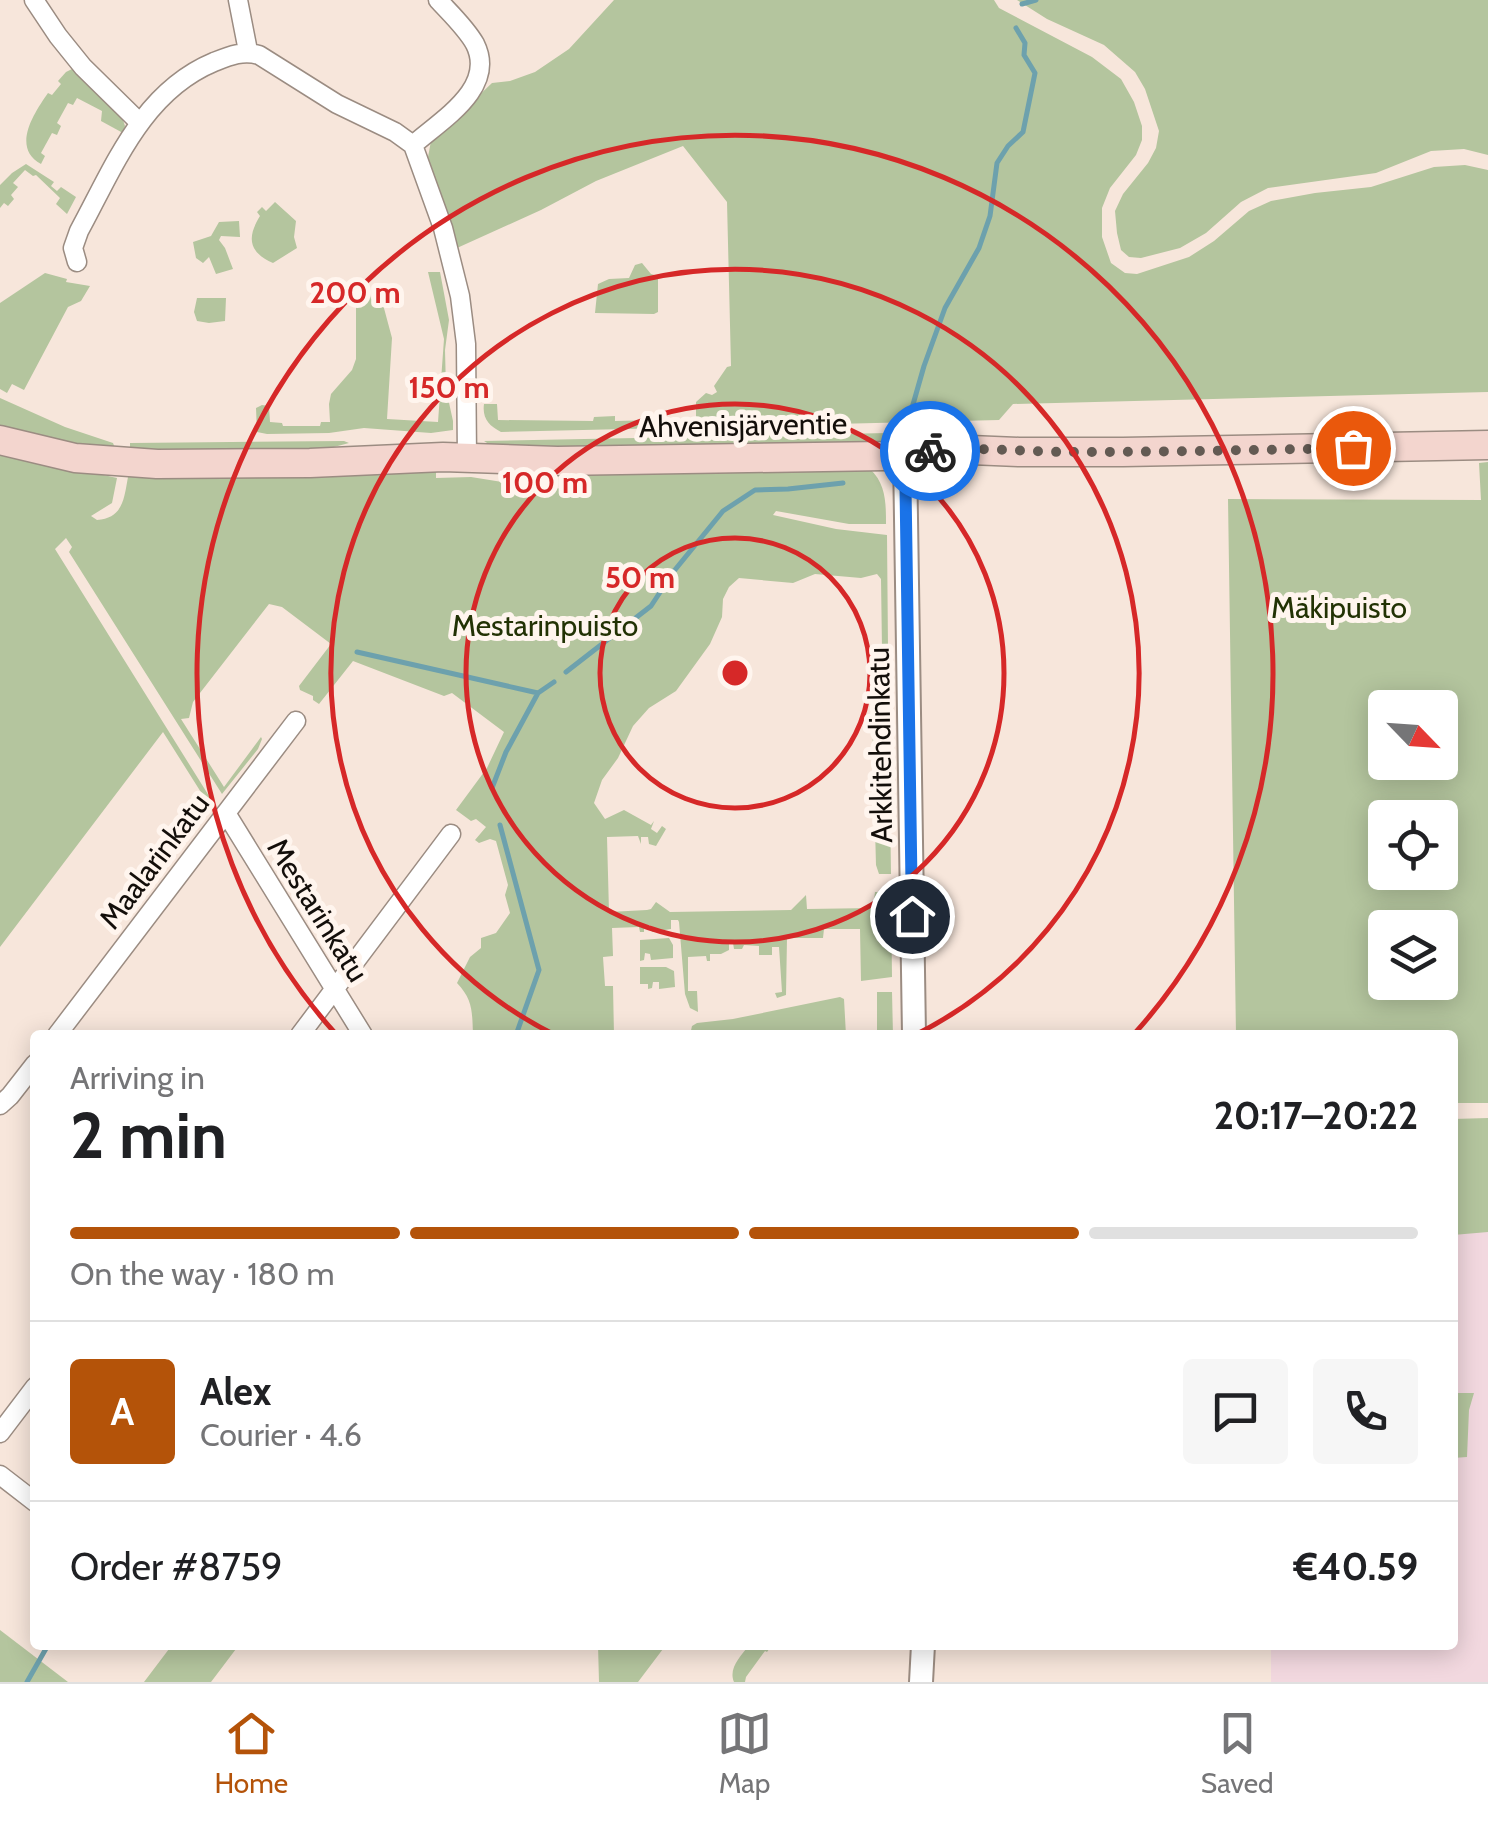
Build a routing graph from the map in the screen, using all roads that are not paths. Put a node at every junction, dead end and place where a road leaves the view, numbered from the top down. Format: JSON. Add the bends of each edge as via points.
{"nodes":[{"id":1,"x":34,"y":0,"type":"edge"},
{"id":2,"x":238,"y":0,"type":"edge"},
{"id":3,"x":438,"y":0,"type":"edge"},
{"id":4,"x":248,"y":52,"type":"junction"},
{"id":5,"x":139,"y":122,"type":"junction"},
{"id":6,"x":414,"y":145,"type":"junction"},
{"id":7,"x":77,"y":262,"type":"dead end"},
{"id":8,"x":0,"y":440,"type":"edge"},
{"id":9,"x":1488,"y":445,"type":"edge"},
{"id":10,"x":905,"y":454,"type":"junction"},
{"id":11,"x":467,"y":459,"type":"junction"},
{"id":12,"x":296,"y":721,"type":"dead end"},
{"id":13,"x":226,"y":813,"type":"junction"},
{"id":14,"x":452,"y":834,"type":"dead end"},
{"id":15,"x":335,"y":988,"type":"junction"},
{"id":16,"x":61,"y":1030,"type":"edge"},
{"id":17,"x":304,"y":1030,"type":"edge"},
{"id":18,"x":360,"y":1030,"type":"edge"},
{"id":19,"x":914,"y":1030,"type":"edge"},
{"id":20,"x":30,"y":1070,"type":"edge"},
{"id":21,"x":0,"y":1105,"type":"edge"},
{"id":22,"x":30,"y":1394,"type":"edge"},
{"id":23,"x":0,"y":1433,"type":"edge"},
{"id":24,"x":0,"y":1475,"type":"edge"},
{"id":25,"x":30,"y":1498,"type":"edge"},
{"id":26,"x":922,"y":1650,"type":"edge"},
{"id":27,"x":921,"y":1682,"type":"edge"}],
"edges":[{"from":1,"to":5,"type":"street","via":[[83,67]]},
{"from":2,"to":4,"type":"street"},
{"from":3,"to":6,"type":"street","via":[[476,47],[479,75],[470,94]]},
{"from":4,"to":5,"type":"street","via":[[186,77]]},
{"from":4,"to":6,"type":"street"},
{"from":5,"to":7,"type":"street","via":[[80,231],[73,248]]},
{"from":6,"to":11,"type":"street","via":[[460,296]]},
{"from":8,"to":11,"type":"main road","name":"Ahvenisjärventie","via":[[124,464]]},
{"from":9,"to":10,"type":"main road","name":"Ahvenisjärventie"},
{"from":10,"to":11,"type":"main road","name":"Ahvenisjärventie"},
{"from":10,"to":19,"type":"street","name":"Arkkitehdinkatu"},
{"from":12,"to":13,"type":"street","name":"Maalarinkatu"},
{"from":13,"to":15,"type":"street","name":"Mestarinkatu"},
{"from":13,"to":16,"type":"street","name":"Maalarinkatu"},
{"from":14,"to":15,"type":"street"},
{"from":15,"to":17,"type":"street"},
{"from":15,"to":18,"type":"street","name":"Mestarinkatu"},
{"from":20,"to":21,"type":"street"},
{"from":22,"to":23,"type":"street"},
{"from":24,"to":25,"type":"street"},
{"from":26,"to":27,"type":"street"}]}
